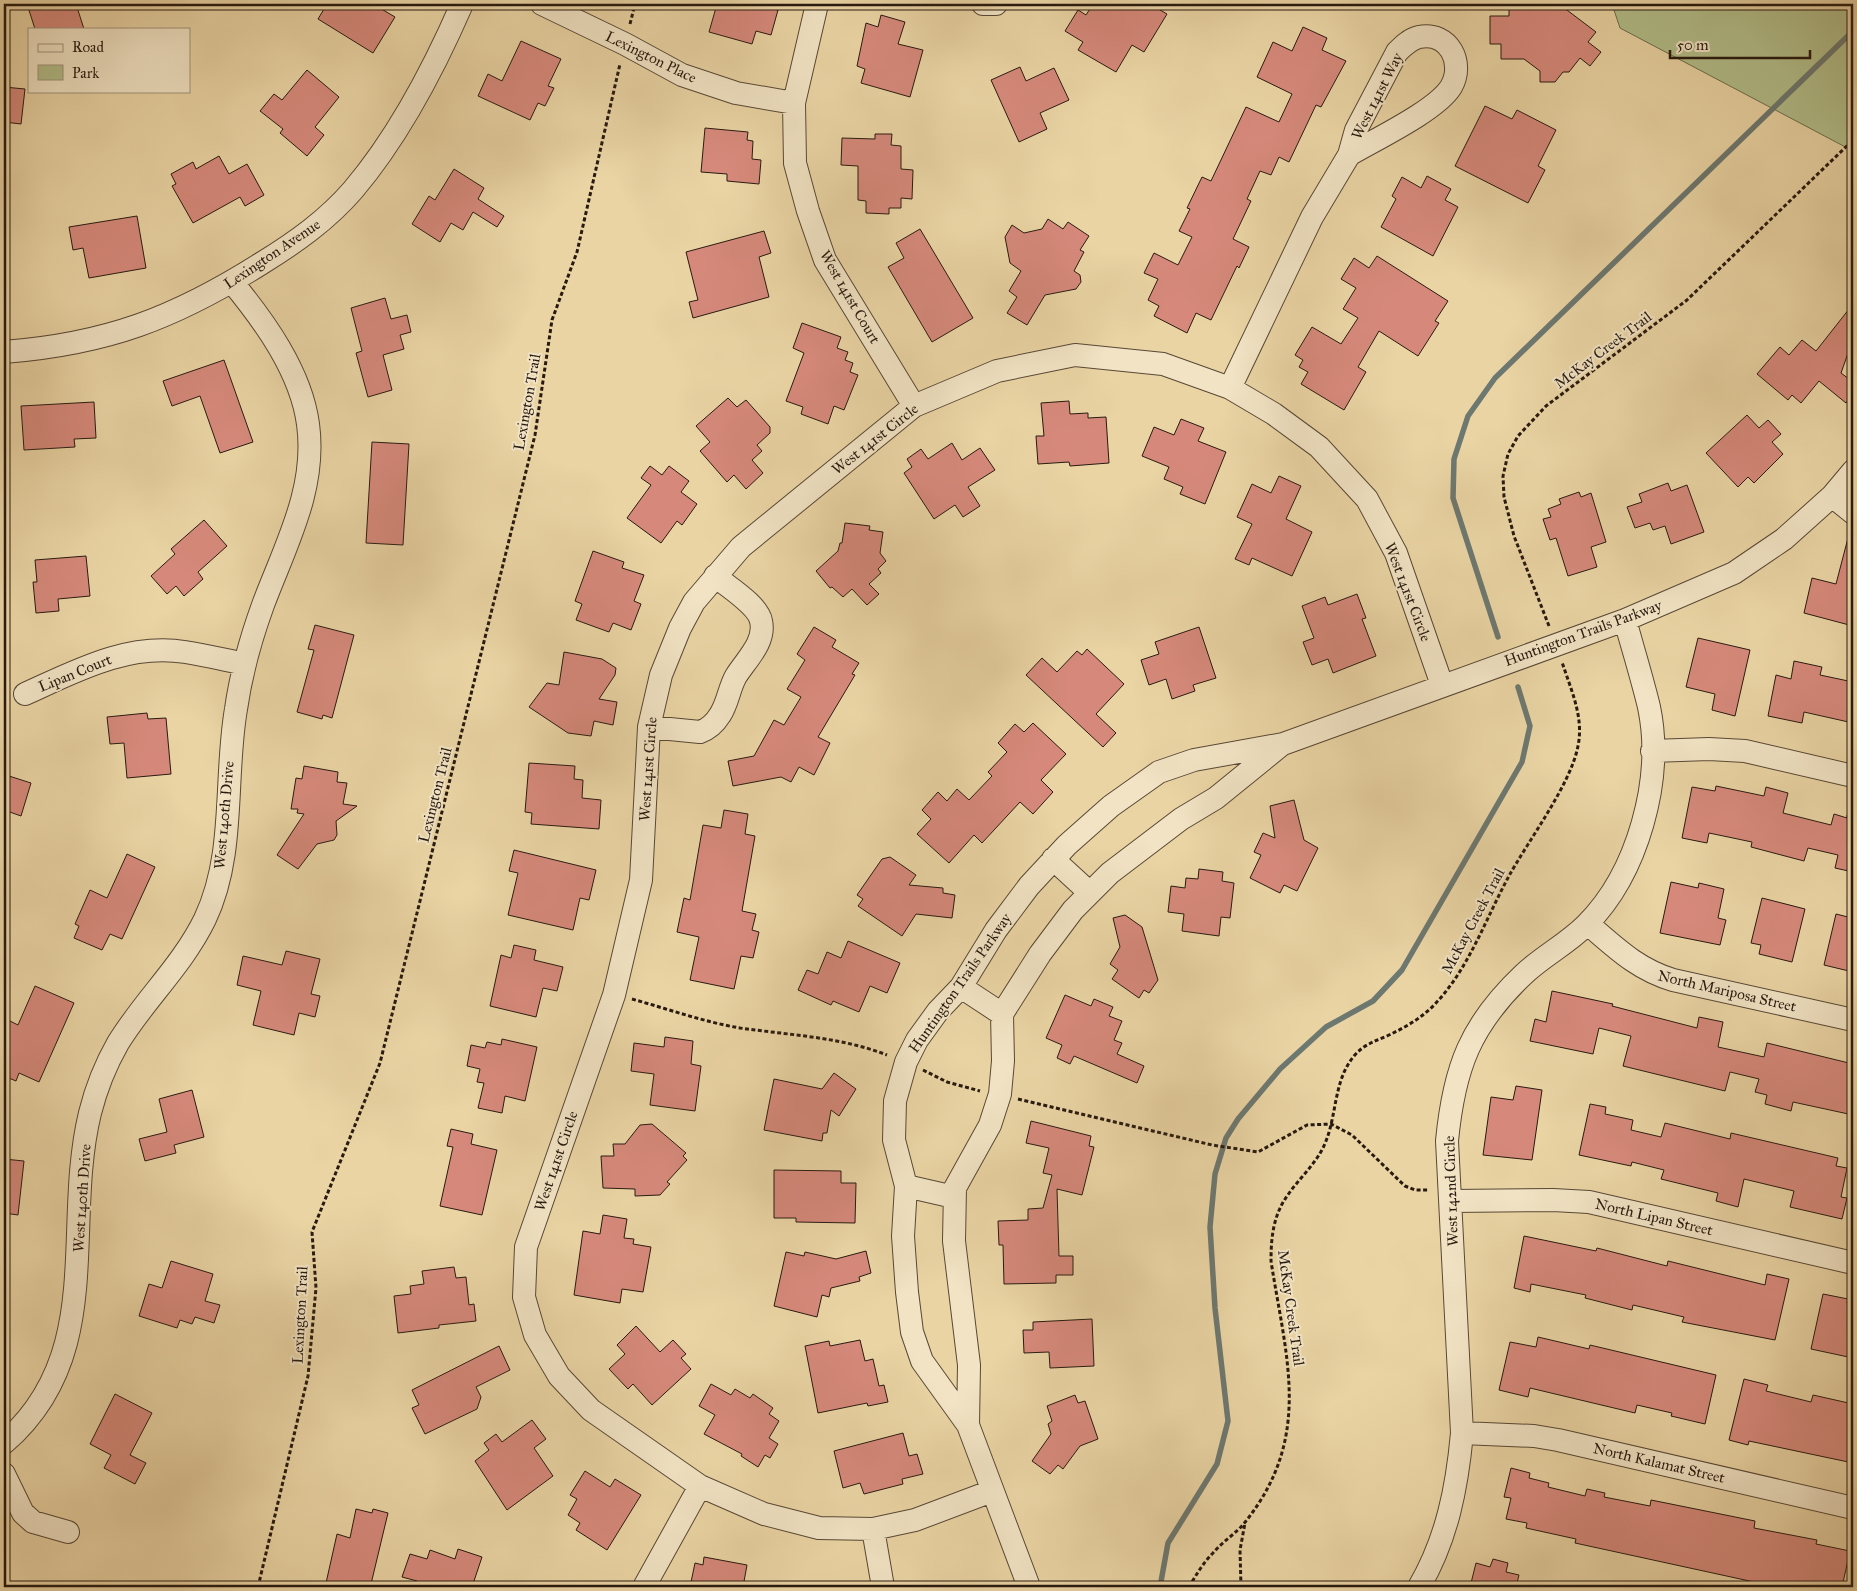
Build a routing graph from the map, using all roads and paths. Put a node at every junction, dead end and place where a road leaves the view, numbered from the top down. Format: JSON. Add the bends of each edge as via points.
{"nodes":[{"id":1,"x":462,"y":4,"type":"edge"},
{"id":2,"x":542,"y":4,"type":"edge"},
{"id":3,"x":635,"y":4,"type":"edge"},
{"id":4,"x":817,"y":4,"type":"edge"},
{"id":5,"x":982,"y":4,"type":"edge"},
{"id":6,"x":996,"y":4,"type":"edge"},
{"id":7,"x":625,"y":44,"type":"junction"},
{"id":8,"x":794,"y":104,"type":"junction"},
{"id":9,"x":1853,"y":143,"type":"edge"},
{"id":10,"x":1349,"y":155,"type":"junction"},
{"id":11,"x":232,"y":282,"type":"junction"},
{"id":12,"x":4,"y":352,"type":"edge"},
{"id":13,"x":1230,"y":388,"type":"junction"},
{"id":14,"x":914,"y":406,"type":"junction"},
{"id":15,"x":1853,"y":471,"type":"edge"},
{"id":16,"x":1832,"y":496,"type":"junction"},
{"id":17,"x":1853,"y":514,"type":"edge"},
{"id":18,"x":715,"y":576,"type":"junction"},
{"id":19,"x":1625,"y":620,"type":"junction"},
{"id":20,"x":1551,"y":631,"type":"dead end"},
{"id":21,"x":1560,"y":657,"type":"dead end"},
{"id":22,"x":245,"y":664,"type":"junction"},
{"id":23,"x":1442,"y":685,"type":"junction"},
{"id":24,"x":25,"y":694,"type":"dead end"},
{"id":25,"x":649,"y":727,"type":"junction"},
{"id":26,"x":1283,"y":744,"type":"junction"},
{"id":27,"x":1652,"y":751,"type":"junction"},
{"id":28,"x":1853,"y":776,"type":"edge"},
{"id":29,"x":1053,"y":859,"type":"junction"},
{"id":30,"x":1090,"y":893,"type":"junction"},
{"id":31,"x":1588,"y":924,"type":"junction"},
{"id":32,"x":961,"y":987,"type":"junction"},
{"id":33,"x":1002,"y":1014,"type":"junction"},
{"id":34,"x":1853,"y":1020,"type":"edge"},
{"id":35,"x":1331,"y":1124,"type":"junction"},
{"id":36,"x":1212,"y":1145,"type":"dead end"},
{"id":37,"x":906,"y":1186,"type":"junction"},
{"id":38,"x":1450,"y":1194,"type":"junction"},
{"id":39,"x":954,"y":1197,"type":"junction"},
{"id":40,"x":1853,"y":1263,"type":"edge"},
{"id":41,"x":968,"y":1425,"type":"junction"},
{"id":42,"x":1462,"y":1433,"type":"junction"},
{"id":43,"x":4,"y":1443,"type":"edge"},
{"id":44,"x":4,"y":1474,"type":"edge"},
{"id":45,"x":700,"y":1486,"type":"junction"},
{"id":46,"x":992,"y":1491,"type":"junction"},
{"id":47,"x":1853,"y":1508,"type":"edge"},
{"id":48,"x":1246,"y":1522,"type":"junction"},
{"id":49,"x":873,"y":1529,"type":"junction"},
{"id":50,"x":68,"y":1532,"type":"dead end"},
{"id":51,"x":258,"y":1587,"type":"edge"},
{"id":52,"x":644,"y":1587,"type":"edge"},
{"id":53,"x":883,"y":1587,"type":"edge"},
{"id":54,"x":1029,"y":1587,"type":"edge"},
{"id":55,"x":1189,"y":1587,"type":"edge"},
{"id":56,"x":1241,"y":1587,"type":"edge"},
{"id":57,"x":1419,"y":1587,"type":"edge"}],
"edges":[{"from":1,"to":11,"type":"street","name":"Lexington Avenue","via":[[437,61],[354,189],[312,230]]},
{"from":2,"to":7,"type":"street","name":"Lexington Place"},
{"from":3,"to":7,"type":"path","name":"Lexington Trail"},
{"from":4,"to":8,"type":"street","name":"West 141st Court"},
{"from":5,"to":6,"type":"street"},
{"from":7,"to":8,"type":"street","name":"Lexington Place","via":[[682,75],[736,93]]},
{"from":7,"to":51,"type":"path","name":"Lexington Trail","via":[[577,252],[552,320],[535,434],[380,1063],[312,1232],[316,1288],[308,1376]]},
{"from":8,"to":14,"type":"street","name":"West 141st Court","via":[[795,163],[825,260]]},
{"from":9,"to":20,"type":"path","name":"McKay Creek Trail","via":[[1687,300],[1546,406],[1518,436],[1508,454],[1503,476],[1504,497],[1514,536]]},
{"from":10,"to":10,"type":"street","name":"West 141st Way","via":[[1439,101],[1456,75],[1457,64],[1451,48],[1439,39],[1420,37],[1397,52],[1356,130]]},
{"from":10,"to":13,"type":"street","name":"West 141st Way","via":[[1312,217]]},
{"from":11,"to":12,"type":"street","name":"Lexington Avenue","via":[[150,323],[111,335]]},
{"from":11,"to":22,"type":"street","name":"West 140th Drive","via":[[254,309],[298,385],[308,424],[310,454],[308,482],[300,511],[262,608]]},
{"from":13,"to":14,"type":"street","name":"West 141st Circle","via":[[1163,364],[1075,355],[997,372]]},
{"from":13,"to":23,"type":"street","name":"West 141st Circle","via":[[1274,414],[1319,448],[1367,500],[1396,553]]},
{"from":14,"to":18,"type":"street","name":"West 141st Circle","via":[[742,547]]},
{"from":15,"to":16,"type":"street","name":"Huntington Trails Parkway"},
{"from":16,"to":17,"type":"street"},
{"from":16,"to":19,"type":"street","name":"Huntington Trails Parkway","via":[[1784,539],[1734,573]]},
{"from":18,"to":25,"type":"street","name":"West 141st Circle","via":[[694,602],[669,652]]},
{"from":18,"to":25,"type":"street","via":[[756,609],[762,622],[755,648],[736,677],[721,714],[707,729],[700,732]]},
{"from":19,"to":23,"type":"street","name":"Huntington Trails Parkway"},
{"from":19,"to":27,"type":"street","name":"West 142nd Circle","via":[[1649,709]]},
{"from":21,"to":35,"type":"path","name":"McKay Creek Trail","via":[[1578,712],[1580,731],[1578,749],[1565,780],[1509,876],[1454,983],[1435,1005],[1416,1020],[1364,1045],[1353,1056],[1336,1096]]},
{"from":22,"to":24,"type":"street","name":"Lipan Court","via":[[184,652],[120,655],[90,664]]},
{"from":22,"to":43,"type":"street","name":"West 140th Drive","via":[[230,753],[221,867],[211,904],[185,955],[119,1042],[102,1076],[84,1146],[76,1290],[69,1337],[45,1395]]},
{"from":23,"to":26,"type":"street","name":"Huntington Trails Parkway"},
{"from":25,"to":45,"type":"street","name":"West 141st Circle","via":[[641,880],[614,994],[526,1246],[524,1297],[535,1335],[559,1376],[591,1410]]},
{"from":26,"to":29,"type":"street","name":"Huntington Trails Parkway","via":[[1194,760],[1159,772],[1111,806]]},
{"from":26,"to":30,"type":"street","name":"Huntington Trails Parkway","via":[[1216,798],[1146,844]]},
{"from":27,"to":28,"type":"street","via":[[1709,749],[1745,752]]},
{"from":27,"to":31,"type":"street","name":"West 142nd Circle","via":[[1645,816],[1633,853],[1610,896]]},
{"from":29,"to":30,"type":"street"},
{"from":29,"to":32,"type":"street","name":"Huntington Trails Parkway","via":[[996,930]]},
{"from":30,"to":33,"type":"street","name":"Huntington Trails Parkway","via":[[1040,954]]},
{"from":31,"to":34,"type":"street","name":"North Mariposa Street","via":[[1633,963],[1651,973]]},
{"from":31,"to":38,"type":"street","name":"West 142nd Circle","via":[[1525,973],[1494,1005],[1465,1050],[1451,1098],[1447,1140]]},
{"from":32,"to":33,"type":"street"},
{"from":32,"to":37,"type":"street","name":"Huntington Trails Parkway","via":[[917,1040],[906,1062],[895,1101],[894,1140]]},
{"from":33,"to":39,"type":"street","name":"Huntington Trails Parkway","via":[[1000,1094],[990,1125],[955,1188]]},
{"from":35,"to":36,"type":"path","via":[[1307,1125],[1258,1152]]},
{"from":35,"to":38,"type":"path","via":[[1352,1135],[1406,1186]]},
{"from":35,"to":48,"type":"path","name":"McKay Creek Trail","via":[[1318,1158],[1278,1212],[1271,1243],[1291,1386],[1290,1420],[1284,1451]]},
{"from":37,"to":39,"type":"street"},
{"from":37,"to":41,"type":"street","name":"Huntington Trails Parkway","via":[[906,1292],[912,1332],[922,1361]]},
{"from":38,"to":40,"type":"street","name":"North Lipan Street","via":[[1589,1202]]},
{"from":38,"to":42,"type":"street","name":"West 142nd Circle"},
{"from":39,"to":41,"type":"street","name":"Huntington Trails Parkway","via":[[954,1241],[969,1365]]},
{"from":41,"to":46,"type":"street","name":"Huntington Trails Parkway"},
{"from":42,"to":47,"type":"street","name":"North Kalamat Street","via":[[1558,1440]]},
{"from":42,"to":57,"type":"street","name":"West 142nd Circle","via":[[1450,1516]]},
{"from":44,"to":50,"type":"street","via":[[23,1513],[33,1522]]},
{"from":45,"to":49,"type":"street","name":"West 141st Circle","via":[[764,1514],[819,1528]]},
{"from":45,"to":52,"type":"street"},
{"from":46,"to":49,"type":"street","name":"West 141st Circle","via":[[916,1520]]},
{"from":46,"to":54,"type":"street","name":"Huntington Trails Parkway"},
{"from":48,"to":55,"type":"path","name":"McKay Creek Trail","via":[[1213,1553]]},
{"from":48,"to":56,"type":"path","via":[[1240,1550]]},
{"from":49,"to":53,"type":"street"}]}
